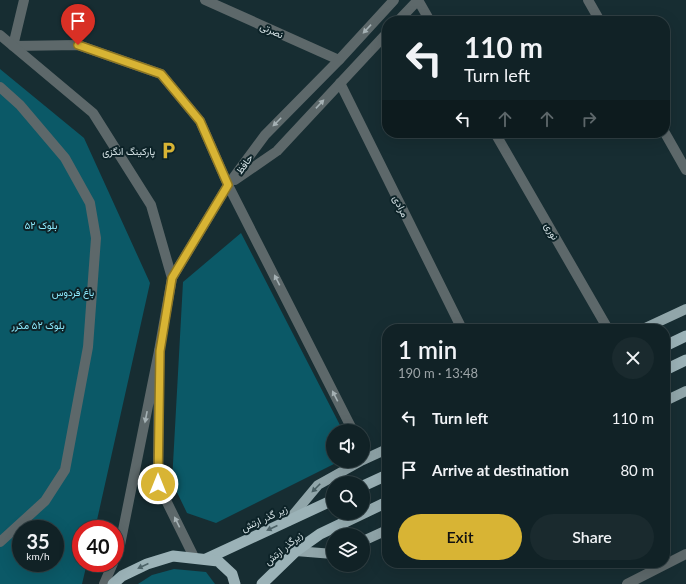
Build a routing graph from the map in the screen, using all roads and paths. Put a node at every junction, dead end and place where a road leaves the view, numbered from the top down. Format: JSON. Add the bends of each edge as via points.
{"nodes":[{"id":1,"x":24,"y":0,"type":"edge"},
{"id":2,"x":205,"y":0,"type":"edge"},
{"id":3,"x":394,"y":0,"type":"edge"},
{"id":4,"x":418,"y":0,"type":"edge"},
{"id":5,"x":588,"y":0,"type":"edge"},
{"id":6,"x":403,"y":16,"type":"edge"},
{"id":7,"x":427,"y":16,"type":"edge"},
{"id":8,"x":597,"y":16,"type":"edge"},
{"id":9,"x":0,"y":35,"type":"edge"},
{"id":10,"x":382,"y":38,"type":"edge"},
{"id":11,"x":13,"y":46,"type":"junction"},
{"id":12,"x":338,"y":60,"type":"junction"},
{"id":13,"x":340,"y":83,"type":"junction"},
{"id":14,"x":0,"y":87,"type":"edge"},
{"id":15,"x":498,"y":138,"type":"edge"},
{"id":16,"x":668,"y":138,"type":"edge"},
{"id":17,"x":686,"y":170,"type":"edge"},
{"id":18,"x":228,"y":185,"type":"junction"},
{"id":19,"x":172,"y":278,"type":"junction"},
{"id":20,"x":686,"y":309,"type":"edge"},
{"id":21,"x":460,"y":324,"type":"edge"},
{"id":22,"x":605,"y":324,"type":"edge"},
{"id":23,"x":654,"y":324,"type":"edge"},
{"id":24,"x":686,"y":336,"type":"edge"},
{"id":25,"x":670,"y":344,"type":"edge"},
{"id":26,"x":160,"y":351,"type":"junction"},
{"id":27,"x":686,"y":360,"type":"edge"},
{"id":28,"x":670,"y":368,"type":"edge"},
{"id":29,"x":686,"y":391,"type":"edge"},
{"id":30,"x":670,"y":399,"type":"edge"},
{"id":31,"x":349,"y":424,"type":"edge"},
{"id":32,"x":382,"y":450,"type":"edge"},
{"id":33,"x":370,"y":454,"type":"edge"},
{"id":34,"x":345,"y":468,"type":"edge"},
{"id":35,"x":382,"y":477,"type":"edge"},
{"id":36,"x":370,"y":483,"type":"edge"},
{"id":37,"x":326,"y":503,"type":"edge"},
{"id":38,"x":382,"y":504,"type":"edge"},
{"id":39,"x":288,"y":520,"type":"junction"},
{"id":40,"x":124,"y":526,"type":"edge"},
{"id":41,"x":382,"y":532,"type":"edge"},
{"id":42,"x":370,"y":538,"type":"edge"},
{"id":43,"x":0,"y":542,"type":"edge"},
{"id":44,"x":296,"y":551,"type":"junction"},
{"id":45,"x":326,"y":553,"type":"edge"},
{"id":46,"x":686,"y":554,"type":"edge"},
{"id":47,"x":194,"y":557,"type":"junction"},
{"id":48,"x":206,"y":559,"type":"junction"},
{"id":49,"x":670,"y":562,"type":"edge"},
{"id":50,"x":658,"y":568,"type":"edge"},
{"id":51,"x":109,"y":572,"type":"edge"},
{"id":52,"x":104,"y":584,"type":"edge"},
{"id":53,"x":113,"y":584,"type":"edge"},
{"id":54,"x":235,"y":584,"type":"edge"},
{"id":55,"x":262,"y":584,"type":"edge"},
{"id":56,"x":627,"y":584,"type":"edge"}],
"edges":[{"from":1,"to":11,"type":"street"},
{"from":2,"to":12,"type":"street","name":"نصرتی"},
{"from":3,"to":12,"type":"street","name":"حافظ","one_way":true},
{"from":4,"to":6,"type":"street"},
{"from":4,"to":7,"type":"street"},
{"from":5,"to":8,"type":"street"},
{"from":9,"to":11,"type":"street"},
{"from":10,"to":13,"type":"street","name":"حافظ"},
{"from":11,"to":18,"type":"street","via":[[78,45],[161,74],[200,121]]},
{"from":11,"to":19,"type":"street","via":[[93,113],[151,205]]},
{"from":12,"to":18,"type":"street","name":"حافظ","one_way":true,"via":[[265,135]]},
{"from":18,"to":13,"type":"street","name":"حافظ","one_way":true,"via":[[277,150]]},
{"from":13,"to":21,"type":"street","name":"مرادی"},
{"from":14,"to":43,"type":"street","via":[[20,105],[65,158],[90,202],[96,238],[88,347],[65,470],[45,501]]},
{"from":15,"to":22,"type":"street","name":"نوری"},
{"from":16,"to":17,"type":"street"},
{"from":18,"to":19,"type":"street"},
{"from":31,"to":18,"type":"street","one_way":true},
{"from":19,"to":26,"type":"street"},
{"from":20,"to":23,"type":"main road"},
{"from":24,"to":25,"type":"highway"},
{"from":26,"to":40,"type":"street","one_way":true},
{"from":47,"to":26,"type":"street","one_way":true,"via":[[158,484]]},
{"from":27,"to":28,"type":"highway"},
{"from":29,"to":30,"type":"main road"},
{"from":32,"to":33,"type":"main road"},
{"from":34,"to":39,"type":"main road","one_way":true,"via":[[318,485]]},
{"from":35,"to":36,"type":"highway"},
{"from":37,"to":39,"type":"highway","name":"زیر گذر ارتش"},
{"from":38,"to":44,"type":"highway","name":"زیرگذر ارتش","via":[[320,534]]},
{"from":39,"to":48,"type":"highway","name":"زیر گذر ارتش","one_way":true},
{"from":41,"to":42,"type":"main road"},
{"from":44,"to":45,"type":"main road"},
{"from":44,"to":55,"type":"highway","name":"زیرگذر ارتش"},
{"from":46,"to":49,"type":"street"},
{"from":47,"to":48,"type":"highway"},
{"from":47,"to":53,"type":"highway","one_way":true,"via":[[172,556],[147,564],[122,576]]},
{"from":48,"to":54,"type":"highway","via":[[218,561],[232,574]]},
{"from":50,"to":56,"type":"street"},
{"from":51,"to":52,"type":"street"}]}
